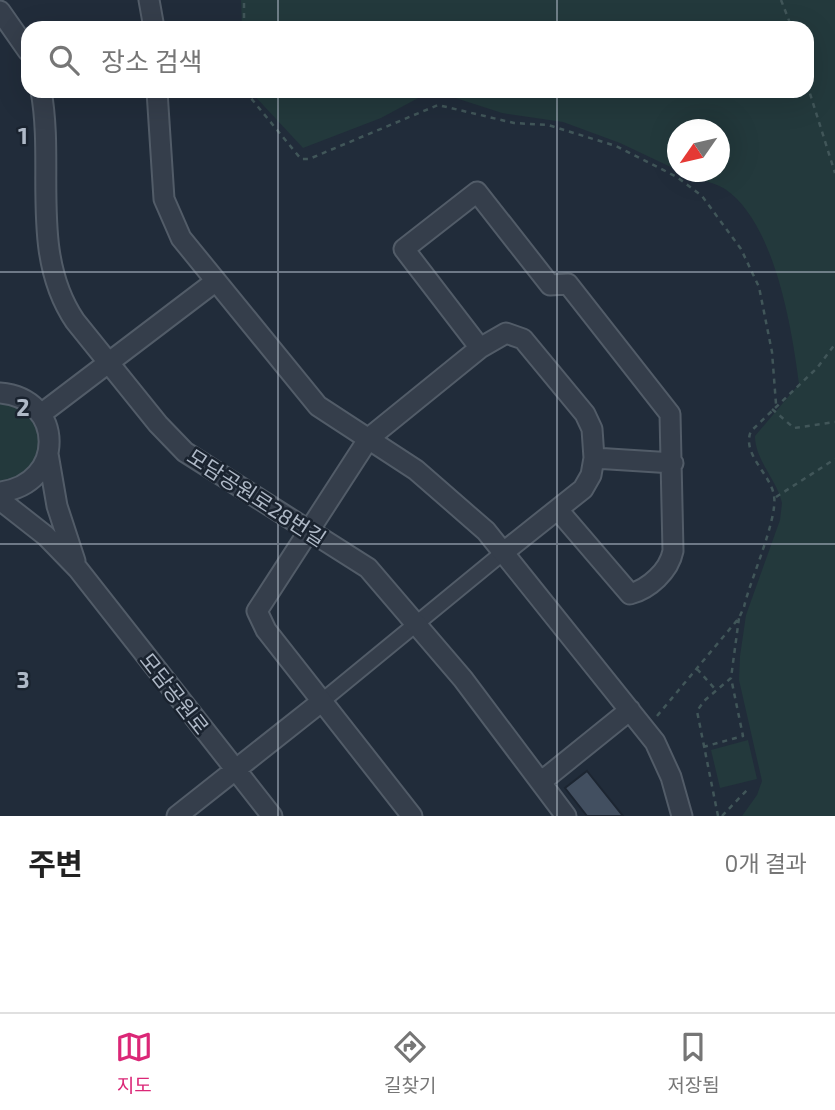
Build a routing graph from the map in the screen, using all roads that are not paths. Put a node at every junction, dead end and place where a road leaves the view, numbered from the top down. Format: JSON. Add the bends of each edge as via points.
{"nodes":[{"id":1,"x":149,"y":0,"type":"edge"},
{"id":2,"x":0,"y":11,"type":"edge"},
{"id":3,"x":153,"y":21,"type":"edge"},
{"id":4,"x":21,"y":41,"type":"edge"},
{"id":5,"x":41,"y":98,"type":"edge"},
{"id":6,"x":157,"y":98,"type":"edge"},
{"id":7,"x":216,"y":281,"type":"junction"},
{"id":8,"x":480,"y":348,"type":"junction"},
{"id":9,"x":109,"y":363,"type":"junction"},
{"id":10,"x":0,"y":381,"type":"edge"},
{"id":11,"x":9,"y":395,"type":"edge"},
{"id":12,"x":41,"y":414,"type":"junction"},
{"id":13,"x":369,"y":438,"type":"junction"},
{"id":14,"x":48,"y":454,"type":"junction"},
{"id":15,"x":594,"y":458,"type":"junction"},
{"id":16,"x":673,"y":463,"type":"junction"},
{"id":17,"x":0,"y":492,"type":"edge"},
{"id":18,"x":0,"y":500,"type":"edge"},
{"id":19,"x":558,"y":510,"type":"junction"},
{"id":20,"x":307,"y":530,"type":"junction"},
{"id":21,"x":505,"y":551,"type":"junction"},
{"id":22,"x":78,"y":569,"type":"junction"},
{"id":23,"x":416,"y":622,"type":"junction"},
{"id":24,"x":321,"y":702,"type":"junction"},
{"id":25,"x":630,"y":710,"type":"junction"},
{"id":26,"x":236,"y":771,"type":"junction"},
{"id":27,"x":542,"y":781,"type":"junction"},
{"id":28,"x":177,"y":816,"type":"edge"},
{"id":29,"x":272,"y":816,"type":"edge"},
{"id":30,"x":412,"y":816,"type":"edge"},
{"id":31,"x":566,"y":816,"type":"edge"},
{"id":32,"x":682,"y":816,"type":"edge"}],
"edges":[{"from":1,"to":3,"type":"street"},
{"from":2,"to":4,"type":"street"},
{"from":5,"to":9,"type":"street","name":"모담공원로28번길","via":[[51,264],[64,304]]},
{"from":6,"to":7,"type":"street","via":[[164,199],[181,238]]},
{"from":7,"to":9,"type":"street"},
{"from":7,"to":13,"type":"street","via":[[318,406]]},
{"from":8,"to":13,"type":"street"},
{"from":8,"to":15,"type":"street","via":[[506,333],[523,339],[585,414],[592,429]]},
{"from":8,"to":16,"type":"street","via":[[404,249],[477,192],[550,285],[568,284],[665,404],[670,414]]},
{"from":9,"to":12,"type":"street"},
{"from":9,"to":20,"type":"street","name":"모담공원로28번길","via":[[185,452]]},
{"from":10,"to":11,"type":"street"},
{"from":11,"to":12,"type":"street"},
{"from":12,"to":14,"type":"street","via":[[47,427]]},
{"from":13,"to":20,"type":"street"},
{"from":13,"to":21,"type":"street","via":[[439,487]]},
{"from":14,"to":17,"type":"street","via":[[31,482]]},
{"from":14,"to":22,"type":"street","via":[[57,506]]},
{"from":15,"to":16,"type":"street"},
{"from":15,"to":19,"type":"street","via":[[583,489]]},
{"from":16,"to":19,"type":"street","via":[[671,562],[638,592],[623,590]]},
{"from":18,"to":22,"type":"street","via":[[47,536]]},
{"from":19,"to":21,"type":"street"},
{"from":20,"to":23,"type":"street","name":"모담공원로28번길","via":[[368,568]]},
{"from":20,"to":24,"type":"street","via":[[257,611],[266,630]]},
{"from":21,"to":23,"type":"street"},
{"from":21,"to":25,"type":"street"},
{"from":22,"to":26,"type":"street","name":"모담공원로"},
{"from":23,"to":24,"type":"street"},
{"from":23,"to":27,"type":"street","name":"모담공원로28번길"},
{"from":24,"to":26,"type":"street"},
{"from":24,"to":30,"type":"street"},
{"from":25,"to":27,"type":"street"},
{"from":25,"to":32,"type":"street","via":[[664,758]]},
{"from":26,"to":28,"type":"street"},
{"from":26,"to":29,"type":"street","name":"모담공원로"},
{"from":27,"to":31,"type":"street","name":"모담공원로28번길"}]}
